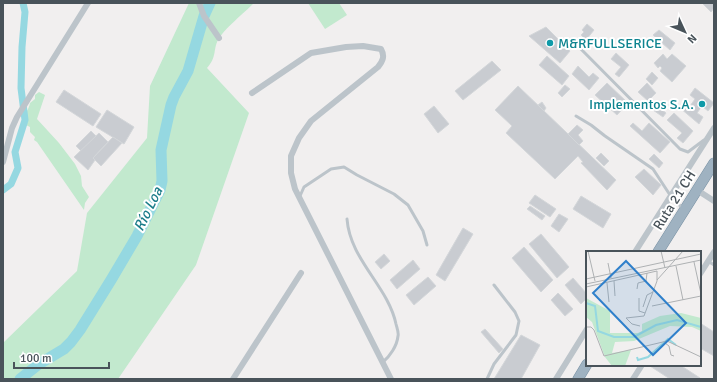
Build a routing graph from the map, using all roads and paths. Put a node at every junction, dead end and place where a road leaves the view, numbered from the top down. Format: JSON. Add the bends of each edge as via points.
{"nodes":[{"id":1,"x":88,"y":3,"type":"edge"},
{"id":2,"x":199,"y":3,"type":"edge"},
{"id":3,"x":219,"y":38,"type":"dead end"},
{"id":4,"x":573,"y":41,"type":"dead end"},
{"id":5,"x":252,"y":94,"type":"dead end"},
{"id":6,"x":576,"y":116,"type":"dead end"},
{"id":7,"x":714,"y":128,"type":"edge"},
{"id":8,"x":714,"y":134,"type":"edge"},
{"id":9,"x":708,"y":138,"type":"junction"},
{"id":10,"x":9,"y":140,"type":"junction"},
{"id":11,"x":3,"y":144,"type":"edge"},
{"id":12,"x":3,"y":162,"type":"edge"},
{"id":13,"x":714,"y":163,"type":"edge"},
{"id":14,"x":697,"y":190,"type":"junction"},
{"id":15,"x":670,"y":195,"type":"junction"},
{"id":16,"x":299,"y":197,"type":"junction"},
{"id":17,"x":714,"y":201,"type":"edge"},
{"id":18,"x":684,"y":211,"type":"junction"},
{"id":19,"x":347,"y":219,"type":"dead end"},
{"id":20,"x":427,"y":245,"type":"dead end"},
{"id":21,"x":636,"y":251,"type":"edge"},
{"id":22,"x":659,"y":251,"type":"edge"},
{"id":23,"x":714,"y":252,"type":"edge"},
{"id":24,"x":708,"y":261,"type":"junction"},
{"id":25,"x":714,"y":265,"type":"edge"},
{"id":26,"x":701,"y":272,"type":"edge"},
{"id":27,"x":301,"y":273,"type":"dead end"},
{"id":28,"x":494,"y":285,"type":"dead end"},
{"id":29,"x":586,"y":331,"type":"edge"},
{"id":30,"x":383,"y":362,"type":"junction"},
{"id":31,"x":586,"y":366,"type":"edge"},
{"id":32,"x":641,"y":366,"type":"edge"},
{"id":33,"x":233,"y":379,"type":"edge"},
{"id":34,"x":391,"y":379,"type":"edge"},
{"id":35,"x":486,"y":379,"type":"edge"},
{"id":36,"x":556,"y":379,"type":"edge"},
{"id":37,"x":578,"y":379,"type":"edge"},
{"id":38,"x":633,"y":379,"type":"edge"}],
"edges":[{"from":1,"to":10,"type":"street","via":[[17,117]]},
{"from":2,"to":3,"type":"street","via":[[204,16]]},
{"from":4,"to":9,"type":"lane","via":[[680,149],[688,152]]},
{"from":5,"to":16,"type":"street","via":[[311,53],[363,46],[381,49],[383,53],[382,63],[311,121],[299,138],[291,156],[291,173]]},
{"from":6,"to":15,"type":"lane","via":[[653,169]]},
{"from":7,"to":9,"type":"street"},
{"from":8,"to":9,"type":"lane"},
{"from":9,"to":15,"type":"street"},
{"from":10,"to":11,"type":"street"},
{"from":10,"to":12,"type":"street"},
{"from":13,"to":14,"type":"highway","name":"Ruta 21 CH"},
{"from":14,"to":17,"type":"street"},
{"from":14,"to":18,"type":"highway","name":"Ruta 21 CH"},
{"from":15,"to":18,"type":"lane"},
{"from":15,"to":21,"type":"street"},
{"from":16,"to":20,"type":"lane","via":[[304,187],[332,169],[344,167],[408,204],[423,231]]},
{"from":16,"to":30,"type":"street"},
{"from":18,"to":22,"type":"highway","name":"Ruta 21 CH"},
{"from":19,"to":30,"type":"lane","via":[[348,230],[359,256],[393,311],[399,336],[390,356]]},
{"from":23,"to":24,"type":"street"},
{"from":24,"to":25,"type":"lane"},
{"from":24,"to":26,"type":"street"},
{"from":27,"to":33,"type":"street"},
{"from":28,"to":35,"type":"lane","via":[[519,321],[516,335]]},
{"from":29,"to":36,"type":"street"},
{"from":30,"to":34,"type":"street"},
{"from":31,"to":37,"type":"highway"},
{"from":32,"to":38,"type":"street"}]}
